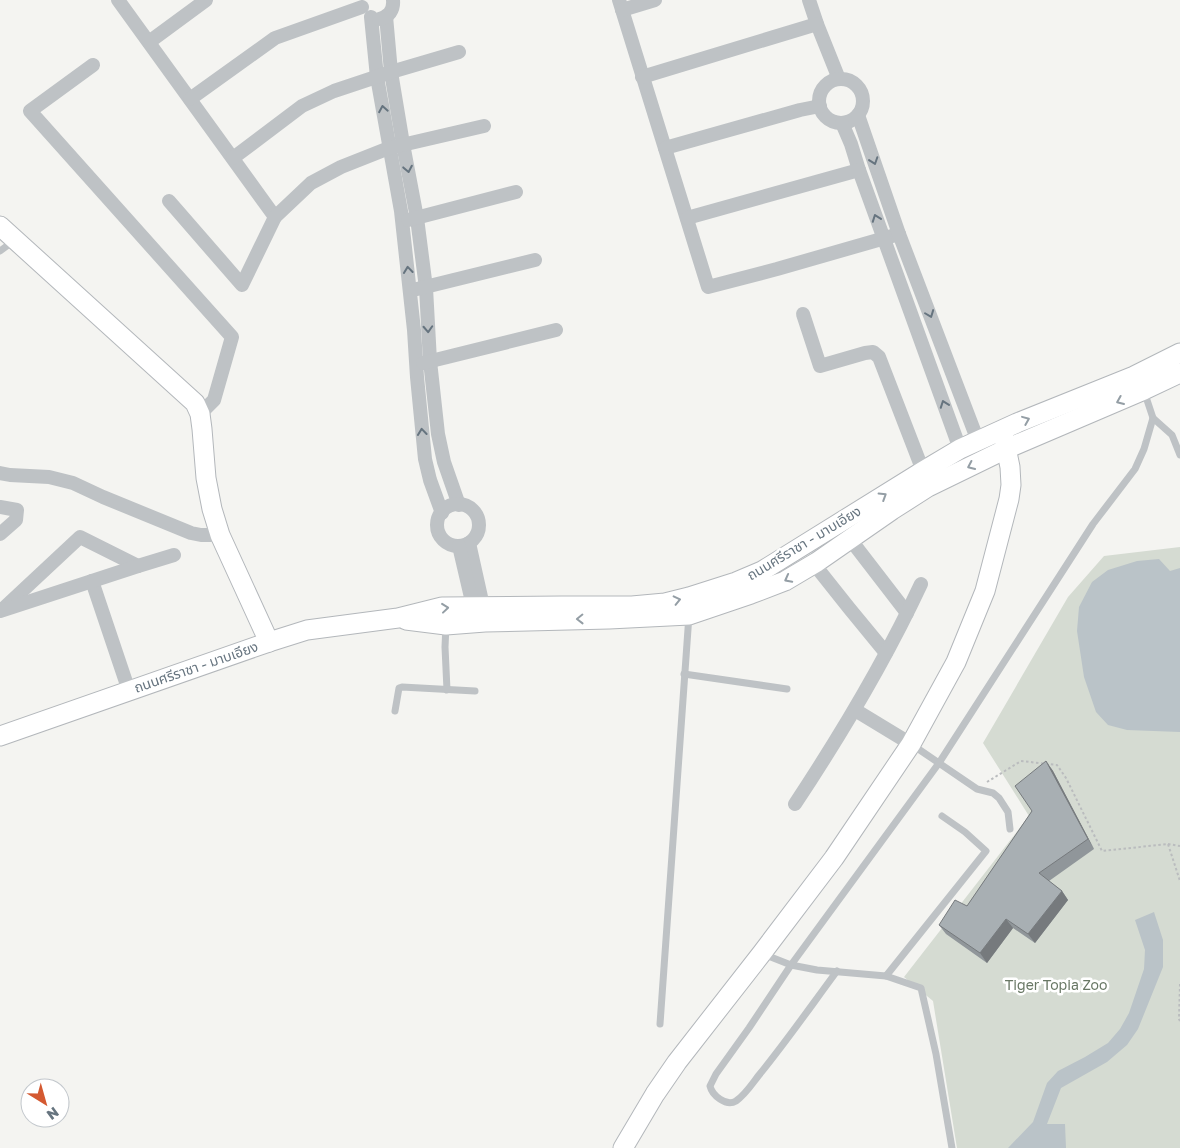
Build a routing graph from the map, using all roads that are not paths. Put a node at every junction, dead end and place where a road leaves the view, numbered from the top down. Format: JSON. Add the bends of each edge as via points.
{"nodes":[{"id":1,"x":118,"y":0,"type":"edge"},
{"id":2,"x":206,"y":0,"type":"edge"},
{"id":3,"x":393,"y":0,"type":"edge"},
{"id":4,"x":655,"y":0,"type":"edge"},
{"id":5,"x":809,"y":0,"type":"edge"},
{"id":6,"x":620,"y":5,"type":"edge"},
{"id":7,"x":365,"y":8,"type":"edge"},
{"id":8,"x":386,"y":16,"type":"junction"},
{"id":9,"x":817,"y":24,"type":"junction"},
{"id":10,"x":149,"y":42,"type":"junction"},
{"id":11,"x":459,"y":52,"type":"dead end"},
{"id":12,"x":93,"y":65,"type":"dead end"},
{"id":13,"x":391,"y":72,"type":"junction"},
{"id":14,"x":642,"y":76,"type":"junction"},
{"id":15,"x":377,"y":77,"type":"junction"},
{"id":16,"x":840,"y":80,"type":"junction"},
{"id":17,"x":190,"y":99,"type":"junction"},
{"id":18,"x":820,"y":106,"type":"junction"},
{"id":19,"x":858,"y":115,"type":"junction"},
{"id":20,"x":842,"y":123,"type":"junction"},
{"id":21,"x":484,"y":126,"type":"dead end"},
{"id":22,"x":403,"y":144,"type":"junction"},
{"id":23,"x":389,"y":148,"type":"junction"},
{"id":24,"x":665,"y":148,"type":"junction"},
{"id":25,"x":233,"y":158,"type":"junction"},
{"id":26,"x":859,"y":170,"type":"junction"},
{"id":27,"x":516,"y":192,"type":"dead end"},
{"id":28,"x":169,"y":201,"type":"dead end"},
{"id":29,"x":275,"y":217,"type":"junction"},
{"id":30,"x":417,"y":218,"type":"junction"},
{"id":31,"x":687,"y":218,"type":"junction"},
{"id":32,"x":402,"y":221,"type":"junction"},
{"id":33,"x":0,"y":226,"type":"edge"},
{"id":34,"x":899,"y":234,"type":"junction"},
{"id":35,"x":884,"y":238,"type":"junction"},
{"id":36,"x":15,"y":240,"type":"junction"},
{"id":37,"x":0,"y":251,"type":"edge"},
{"id":38,"x":535,"y":260,"type":"dead end"},
{"id":39,"x":426,"y":288,"type":"junction"},
{"id":40,"x":410,"y":290,"type":"junction"},
{"id":41,"x":803,"y":314,"type":"dead end"},
{"id":42,"x":556,"y":330,"type":"dead end"},
{"id":43,"x":1180,"y":353,"type":"edge"},
{"id":44,"x":423,"y":363,"type":"junction"},
{"id":45,"x":1180,"y":373,"type":"edge"},
{"id":46,"x":1139,"y":383,"type":"junction"},
{"id":47,"x":200,"y":414,"type":"junction"},
{"id":48,"x":1153,"y":418,"type":"junction"},
{"id":49,"x":1003,"y":430,"type":"junction"},
{"id":50,"x":978,"y":441,"type":"junction"},
{"id":51,"x":960,"y":449,"type":"junction"},
{"id":52,"x":1006,"y":449,"type":"junction"},
{"id":53,"x":1180,"y":455,"type":"edge"},
{"id":54,"x":444,"y":462,"type":"junction"},
{"id":55,"x":427,"y":468,"type":"junction"},
{"id":56,"x":923,"y":471,"type":"junction"},
{"id":57,"x":0,"y":473,"type":"edge"},
{"id":58,"x":459,"y":504,"type":"junction"},
{"id":59,"x":0,"y":507,"type":"edge"},
{"id":60,"x":442,"y":513,"type":"junction"},
{"id":61,"x":0,"y":534,"type":"edge"},
{"id":62,"x":220,"y":535,"type":"junction"},
{"id":63,"x":850,"y":539,"type":"junction"},
{"id":64,"x":464,"y":545,"type":"junction"},
{"id":65,"x":174,"y":555,"type":"dead end"},
{"id":66,"x":814,"y":564,"type":"junction"},
{"id":67,"x":138,"y":566,"type":"junction"},
{"id":68,"x":92,"y":581,"type":"junction"},
{"id":69,"x":921,"y":584,"type":"dead end"},
{"id":70,"x":1,"y":611,"type":"edge"},
{"id":71,"x":907,"y":613,"type":"junction"},
{"id":72,"x":479,"y":614,"type":"junction"},
{"id":73,"x":689,"y":615,"type":"junction"},
{"id":74,"x":398,"y":618,"type":"junction"},
{"id":75,"x":446,"y":625,"type":"junction"},
{"id":76,"x":269,"y":642,"type":"junction"},
{"id":77,"x":886,"y":653,"type":"junction"},
{"id":78,"x":684,"y":674,"type":"junction"},
{"id":79,"x":787,"y":689,"type":"dead end"},
{"id":80,"x":448,"y":690,"type":"junction"},
{"id":81,"x":129,"y":691,"type":"junction"},
{"id":82,"x":474,"y":691,"type":"dead end"},
{"id":83,"x":855,"y":710,"type":"junction"},
{"id":84,"x":395,"y":711,"type":"dead end"},
{"id":85,"x":0,"y":736,"type":"edge"},
{"id":86,"x":911,"y":744,"type":"junction"},
{"id":87,"x":938,"y":763,"type":"junction"},
{"id":88,"x":795,"y":804,"type":"dead end"},
{"id":89,"x":942,"y":816,"type":"dead end"},
{"id":90,"x":1010,"y":828,"type":"dead end"},
{"id":91,"x":762,"y":953,"type":"junction"},
{"id":92,"x":791,"y":965,"type":"junction"},
{"id":93,"x":837,"y":971,"type":"junction"},
{"id":94,"x":886,"y":976,"type":"junction"},
{"id":95,"x":660,"y":1024,"type":"dead end"},
{"id":96,"x":624,"y":1148,"type":"edge"},
{"id":97,"x":952,"y":1148,"type":"edge"}],
"edges":[{"from":1,"to":10,"type":"street"},
{"from":2,"to":10,"type":"street"},
{"from":3,"to":8,"type":"street","via":[[393,8]]},
{"from":4,"to":6,"type":"street"},
{"from":5,"to":9,"type":"street"},
{"from":6,"to":14,"type":"street"},
{"from":7,"to":8,"type":"street","via":[[376,19]]},
{"from":7,"to":15,"type":"street"},
{"from":7,"to":17,"type":"street","via":[[275,38]]},
{"from":8,"to":13,"type":"street"},
{"from":9,"to":14,"type":"street"},
{"from":9,"to":16,"type":"street"},
{"from":10,"to":17,"type":"street"},
{"from":11,"to":13,"type":"street"},
{"from":12,"to":47,"type":"street","via":[[30,111],[232,337],[214,400]]},
{"from":13,"to":15,"type":"street"},
{"from":13,"to":22,"type":"street"},
{"from":14,"to":24,"type":"street"},
{"from":23,"to":15,"type":"street","one_way":true},
{"from":15,"to":25,"type":"street","via":[[302,106]]},
{"from":16,"to":18,"type":"street","via":[[832,81],[823,89]]},
{"from":16,"to":19,"type":"street","via":[[847,80],[859,88],[863,101]]},
{"from":17,"to":25,"type":"street"},
{"from":18,"to":20,"type":"street","via":[[830,120]]},
{"from":18,"to":24,"type":"street"},
{"from":19,"to":20,"type":"street"},
{"from":19,"to":34,"type":"street","one_way":true},
{"from":20,"to":26,"type":"street"},
{"from":21,"to":22,"type":"street"},
{"from":22,"to":23,"type":"street"},
{"from":22,"to":30,"type":"street","one_way":true},
{"from":23,"to":29,"type":"street","via":[[311,183]]},
{"from":23,"to":32,"type":"street"},
{"from":24,"to":31,"type":"street"},
{"from":25,"to":29,"type":"street"},
{"from":26,"to":31,"type":"street"},
{"from":35,"to":26,"type":"street","one_way":true},
{"from":27,"to":30,"type":"street"},
{"from":28,"to":29,"type":"street","via":[[242,285]]},
{"from":30,"to":32,"type":"street"},
{"from":30,"to":39,"type":"street"},
{"from":31,"to":35,"type":"street","via":[[708,287]]},
{"from":40,"to":32,"type":"street","one_way":true},
{"from":33,"to":36,"type":"main road"},
{"from":34,"to":35,"type":"street"},
{"from":34,"to":50,"type":"street","one_way":true},
{"from":51,"to":35,"type":"street","one_way":true},
{"from":36,"to":37,"type":"lane"},
{"from":36,"to":47,"type":"main road","via":[[194,403]]},
{"from":38,"to":39,"type":"street"},
{"from":39,"to":40,"type":"street"},
{"from":39,"to":44,"type":"street","one_way":true},
{"from":40,"to":44,"type":"street","via":[[414,330]]},
{"from":41,"to":56,"type":"street","via":[[820,366],[865,352],[873,352],[879,357]]},
{"from":42,"to":44,"type":"street"},
{"from":43,"to":46,"type":"main road","name":"ถนนศรีราชา - มาบเอียง"},
{"from":44,"to":54,"type":"street"},
{"from":55,"to":44,"type":"street","one_way":true,"via":[[422,438]]},
{"from":45,"to":46,"type":"main road","name":"ถนนศรีราชา - มาบเอียง"},
{"from":46,"to":48,"type":"lane"},
{"from":49,"to":46,"type":"main road","name":"ถนนศรีราชา - มาบเอียง","one_way":true},
{"from":46,"to":52,"type":"main road","name":"ถนนศรีราชา - มาบเอียง","one_way":true},
{"from":47,"to":62,"type":"main road","via":[[206,478]]},
{"from":48,"to":53,"type":"lane","via":[[1172,435]]},
{"from":48,"to":87,"type":"lane","via":[[1134,470],[1093,524]]},
{"from":49,"to":50,"type":"main road","name":"ถนนศรีราชา - มาบเอียง"},
{"from":49,"to":52,"type":"main road"},
{"from":50,"to":51,"type":"main road","name":"ถนนศรีราชา - มาบเอียง"},
{"from":51,"to":56,"type":"main road","name":"ถนนศรีราชา - มาบเอียง"},
{"from":52,"to":63,"type":"main road","name":"ถนนศรีราชา - มาบเอียง","one_way":true,"via":[[928,487]]},
{"from":52,"to":86,"type":"main road","via":[[1010,466],[1009,499],[985,591],[956,662]]},
{"from":54,"to":55,"type":"street"},
{"from":54,"to":58,"type":"street"},
{"from":55,"to":60,"type":"street"},
{"from":72,"to":56,"type":"main road","name":"ถนนศรีราชา - มาบเอียง","one_way":true,"via":[[632,606],[690,597],[762,571]]},
{"from":57,"to":62,"type":"street","via":[[49,477],[73,483],[191,533]]},
{"from":58,"to":60,"type":"street"},
{"from":58,"to":64,"type":"street","via":[[470,508],[478,518],[476,536]]},
{"from":59,"to":61,"type":"street","via":[[17,510],[16,520]]},
{"from":60,"to":64,"type":"street","via":[[438,532],[442,538],[452,545]]},
{"from":62,"to":76,"type":"main road"},
{"from":63,"to":66,"type":"main road","name":"ถนนศรีราชา - มาบเอียง"},
{"from":63,"to":71,"type":"street"},
{"from":64,"to":72,"type":"street"},
{"from":65,"to":67,"type":"street"},
{"from":66,"to":73,"type":"main road","name":"ถนนศรีราชา - มาบเอียง","one_way":true,"via":[[771,587]]},
{"from":66,"to":77,"type":"street"},
{"from":67,"to":68,"type":"street"},
{"from":67,"to":70,"type":"street","via":[[80,537]]},
{"from":68,"to":70,"type":"street"},
{"from":68,"to":81,"type":"street"},
{"from":69,"to":71,"type":"street"},
{"from":71,"to":77,"type":"street"},
{"from":73,"to":72,"type":"main road","name":"ถนนศรีราชา - มาบเอียง","one_way":true,"via":[[609,619]]},
{"from":74,"to":72,"type":"main road","name":"ถนนศรีราชา - มาบเอียง","one_way":true,"via":[[442,607]]},
{"from":72,"to":75,"type":"main road","name":"ถนนศรีราชา - มาบเอียง"},
{"from":73,"to":78,"type":"lane"},
{"from":74,"to":75,"type":"main road","name":"ถนนศรีราชา - มาบเอียง"},
{"from":74,"to":76,"type":"main road","name":"ถนนศรีราชา - มาบเอียง","via":[[308,630]]},
{"from":75,"to":80,"type":"lane"},
{"from":76,"to":81,"type":"main road","name":"ถนนศรีราชา - มาบเอียง"},
{"from":77,"to":83,"type":"street"},
{"from":78,"to":79,"type":"lane"},
{"from":78,"to":95,"type":"lane"},
{"from":80,"to":82,"type":"lane"},
{"from":80,"to":84,"type":"lane","via":[[400,687]]},
{"from":81,"to":85,"type":"main road","name":"ถนนศรีราชา - มาบเอียง"},
{"from":83,"to":86,"type":"street"},
{"from":83,"to":88,"type":"street"},
{"from":86,"to":87,"type":"lane"},
{"from":86,"to":91,"type":"main road","via":[[834,858]]},
{"from":87,"to":90,"type":"lane","via":[[977,789],[999,798],[1008,812]]},
{"from":87,"to":92,"type":"lane"},
{"from":89,"to":94,"type":"lane","via":[[986,851]]},
{"from":91,"to":92,"type":"lane"},
{"from":91,"to":96,"type":"main road","via":[[677,1062]]},
{"from":92,"to":93,"type":"lane"},
{"from":92,"to":93,"type":"lane","via":[[712,1082],[712,1091],[724,1102],[733,1103],[742,1096]]},
{"from":93,"to":94,"type":"lane"},
{"from":94,"to":97,"type":"lane","via":[[920,988],[936,1054]]}]}
